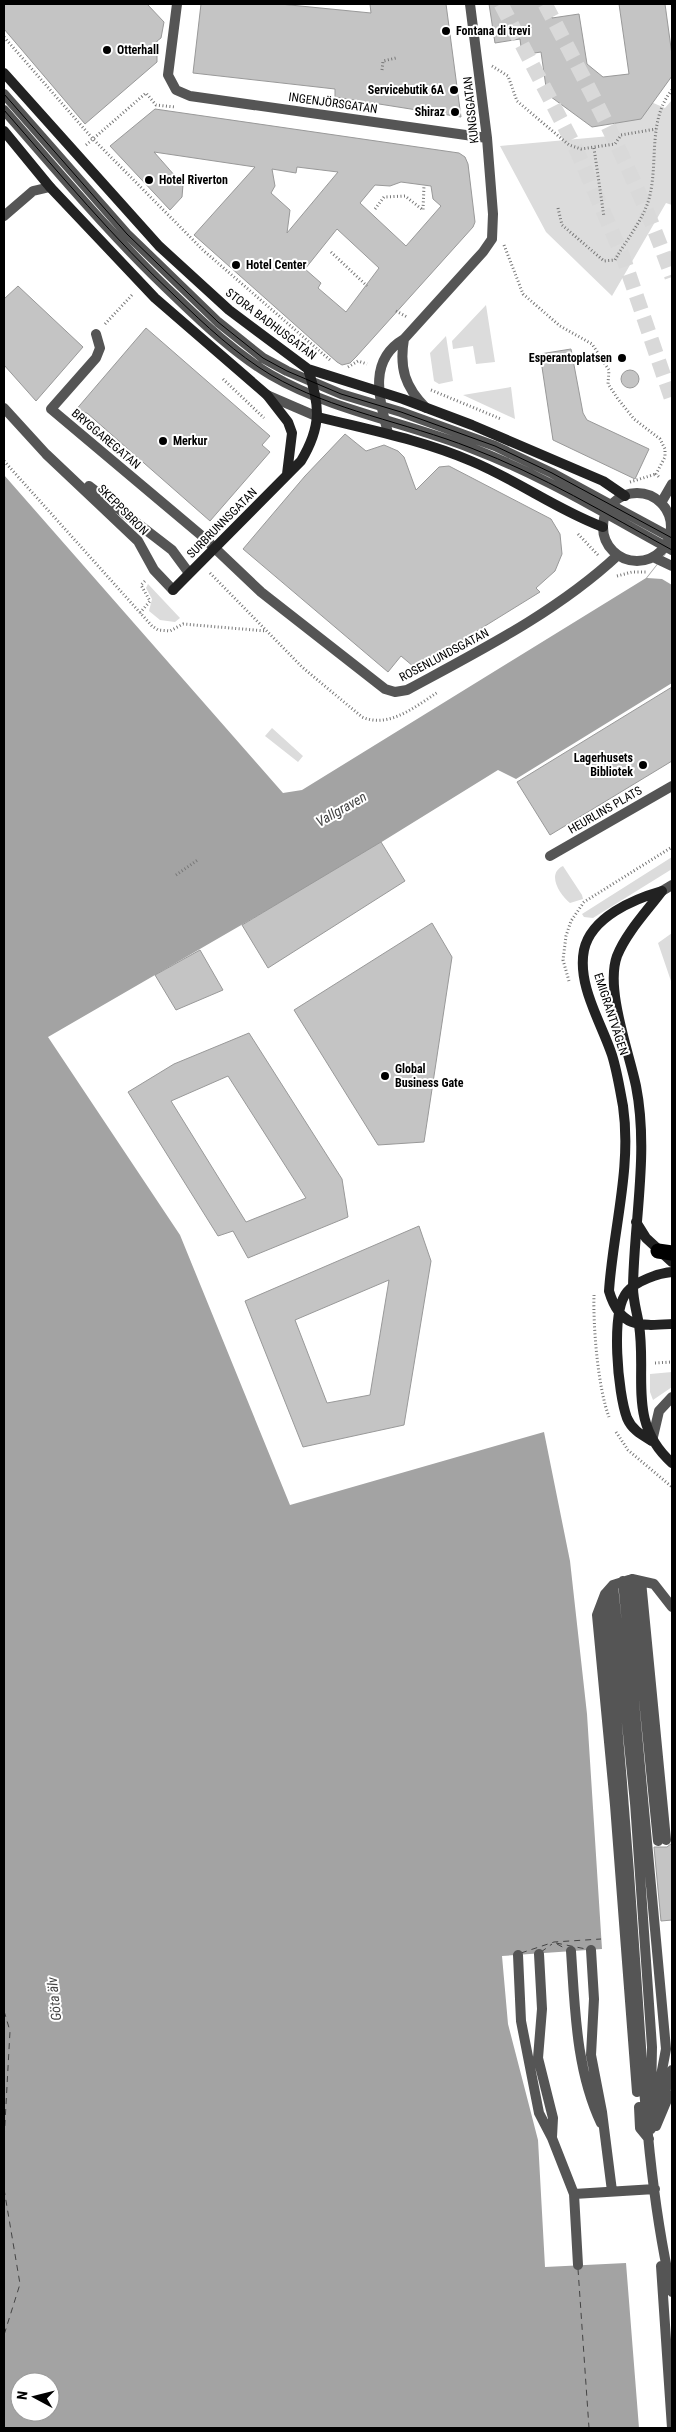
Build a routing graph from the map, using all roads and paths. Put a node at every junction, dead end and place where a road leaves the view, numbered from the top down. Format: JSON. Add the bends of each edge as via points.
{"nodes":[{"id":1,"x":178,"y":4,"type":"edge"},
{"id":2,"x":470,"y":4,"type":"edge"},
{"id":3,"x":4,"y":37,"type":"edge"},
{"id":4,"x":396,"y":58,"type":"dead end"},
{"id":5,"x":478,"y":58,"type":"junction"},
{"id":6,"x":382,"y":70,"type":"dead end"},
{"id":7,"x":4,"y":73,"type":"edge"},
{"id":8,"x":672,"y":90,"type":"edge"},
{"id":9,"x":4,"y":94,"type":"edge"},
{"id":10,"x":180,"y":108,"type":"dead end"},
{"id":11,"x":4,"y":110,"type":"edge"},
{"id":12,"x":110,"y":123,"type":"dead end"},
{"id":13,"x":656,"y":129,"type":"junction"},
{"id":14,"x":4,"y":131,"type":"edge"},
{"id":15,"x":487,"y":138,"type":"junction"},
{"id":16,"x":594,"y":148,"type":"junction"},
{"id":17,"x":424,"y":185,"type":"dead end"},
{"id":18,"x":50,"y":188,"type":"junction"},
{"id":19,"x":558,"y":208,"type":"dead end"},
{"id":20,"x":375,"y":209,"type":"dead end"},
{"id":21,"x":4,"y":216,"type":"edge"},
{"id":22,"x":604,"y":217,"type":"dead end"},
{"id":23,"x":502,"y":242,"type":"dead end"},
{"id":24,"x":331,"y":252,"type":"dead end"},
{"id":25,"x":367,"y":286,"type":"dead end"},
{"id":26,"x":132,"y":295,"type":"dead end"},
{"id":27,"x":118,"y":311,"type":"dead end"},
{"id":28,"x":396,"y":311,"type":"dead end"},
{"id":29,"x":401,"y":313,"type":"dead end"},
{"id":30,"x":96,"y":334,"type":"dead end"},
{"id":31,"x":222,"y":339,"type":"junction"},
{"id":32,"x":404,"y":339,"type":"junction"},
{"id":33,"x":224,"y":358,"type":"junction"},
{"id":34,"x":336,"y":365,"type":"dead end"},
{"id":35,"x":308,"y":369,"type":"junction"},
{"id":36,"x":312,"y":383,"type":"junction"},
{"id":37,"x":379,"y":391,"type":"junction"},
{"id":38,"x":267,"y":395,"type":"junction"},
{"id":39,"x":317,"y":398,"type":"junction"},
{"id":40,"x":382,"y":406,"type":"junction"},
{"id":41,"x":4,"y":408,"type":"edge"},
{"id":42,"x":426,"y":408,"type":"junction"},
{"id":43,"x":318,"y":417,"type":"junction"},
{"id":44,"x":385,"y":420,"type":"junction"},
{"id":45,"x":388,"y":433,"type":"junction"},
{"id":46,"x":46,"y":454,"type":"junction"},
{"id":47,"x":4,"y":461,"type":"edge"},
{"id":48,"x":287,"y":474,"type":"junction"},
{"id":49,"x":656,"y":474,"type":"junction"},
{"id":50,"x":627,"y":482,"type":"dead end"},
{"id":51,"x":671,"y":486,"type":"edge"},
{"id":52,"x":625,"y":496,"type":"junction"},
{"id":53,"x":661,"y":503,"type":"junction"},
{"id":54,"x":609,"y":510,"type":"junction"},
{"id":55,"x":670,"y":516,"type":"edge"},
{"id":56,"x":603,"y":527,"type":"junction"},
{"id":57,"x":575,"y":531,"type":"dead end"},
{"id":58,"x":670,"y":544,"type":"edge"},
{"id":59,"x":214,"y":550,"type":"junction"},
{"id":60,"x":618,"y":555,"type":"junction"},
{"id":61,"x":657,"y":558,"type":"junction"},
{"id":62,"x":201,"y":563,"type":"junction"},
{"id":63,"x":607,"y":565,"type":"junction"},
{"id":64,"x":672,"y":566,"type":"edge"},
{"id":65,"x":649,"y":572,"type":"dead end"},
{"id":66,"x":189,"y":573,"type":"junction"},
{"id":67,"x":611,"y":581,"type":"dead end"},
{"id":68,"x":174,"y":590,"type":"joint"},
{"id":69,"x":266,"y":631,"type":"junction"},
{"id":70,"x":446,"y":688,"type":"dead end"},
{"id":71,"x":672,"y":786,"type":"edge"},
{"id":72,"x":672,"y":847,"type":"edge"},
{"id":73,"x":550,"y":856,"type":"dead end"},
{"id":74,"x":199,"y":859,"type":"dead end"},
{"id":75,"x":176,"y":875,"type":"dead end"},
{"id":76,"x":672,"y":884,"type":"edge"},
{"id":77,"x":662,"y":891,"type":"junction"},
{"id":78,"x":569,"y":982,"type":"dead end"},
{"id":79,"x":636,"y":1222,"type":"junction"},
{"id":80,"x":665,"y":1252,"type":"edge"},
{"id":81,"x":672,"y":1262,"type":"edge"},
{"id":82,"x":672,"y":1272,"type":"edge"},
{"id":83,"x":633,"y":1287,"type":"junction"},
{"id":84,"x":619,"y":1315,"type":"junction"},
{"id":85,"x":672,"y":1324,"type":"edge"},
{"id":86,"x":639,"y":1325,"type":"junction"},
{"id":87,"x":672,"y":1397,"type":"edge"},
{"id":88,"x":652,"y":1441,"type":"junction"},
{"id":89,"x":672,"y":1463,"type":"edge"},
{"id":90,"x":632,"y":1580,"type":"junction"},
{"id":91,"x":613,"y":1585,"type":"junction"},
{"id":92,"x":605,"y":1594,"type":"junction"},
{"id":93,"x":672,"y":1607,"type":"edge"},
{"id":94,"x":662,"y":1840,"type":"dead end"},
{"id":95,"x":591,"y":1950,"type":"dead end"},
{"id":96,"x":570,"y":1951,"type":"dead end"},
{"id":97,"x":518,"y":1954,"type":"dead end"},
{"id":98,"x":539,"y":1954,"type":"dead end"},
{"id":99,"x":672,"y":2070,"type":"edge"},
{"id":100,"x":672,"y":2089,"type":"edge"},
{"id":101,"x":605,"y":2133,"type":"junction"},
{"id":102,"x":552,"y":2138,"type":"junction"},
{"id":103,"x":649,"y":2140,"type":"junction"},
{"id":104,"x":655,"y":2189,"type":"junction"},
{"id":105,"x":612,"y":2191,"type":"junction"},
{"id":106,"x":574,"y":2194,"type":"junction"},
{"id":107,"x":659,"y":2235,"type":"junction"},
{"id":108,"x":578,"y":2265,"type":"dead end"},
{"id":109,"x":672,"y":2273,"type":"edge"},
{"id":110,"x":672,"y":2292,"type":"edge"},
{"id":111,"x":672,"y":2428,"type":"edge"}],
"edges":[{"from":1,"to":15,"type":"street","name":"INGENJÖRSGATAN","via":[[168,75],[176,90],[190,96]]},
{"from":2,"to":5,"type":"street","name":"KUNGSGATAN"},
{"from":3,"to":34,"type":"path","via":[[93,139],[204,251]]},
{"from":4,"to":6,"type":"path","via":[[383,61]]},
{"from":5,"to":15,"type":"street","name":"KUNGSGATAN"},
{"from":5,"to":16,"type":"path","via":[[508,76],[517,101],[569,145],[581,149]]},
{"from":7,"to":35,"type":"street","name":"STORA BADHUSGATAN","via":[[160,246],[229,310]]},
{"from":8,"to":13,"type":"path","via":[[663,102]]},
{"from":9,"to":36,"type":"street","via":[[127,234],[218,322],[271,363]]},
{"from":10,"to":12,"type":"path","via":[[156,104],[146,93]]},
{"from":11,"to":31,"type":"street","via":[[122,244]]},
{"from":13,"to":16,"type":"path","via":[[621,136],[615,144]]},
{"from":13,"to":19,"type":"path","via":[[647,206],[615,260],[604,261],[562,225]]},
{"from":14,"to":18,"type":"street"},
{"from":15,"to":32,"type":"street","name":"KUNGSGATAN","via":[[492,239]]},
{"from":16,"to":22,"type":"path"},
{"from":17,"to":20,"type":"path","via":[[423,210],[405,196],[384,197]]},
{"from":18,"to":21,"type":"street","via":[[33,191]]},
{"from":18,"to":33,"type":"street","via":[[155,298]]},
{"from":23,"to":49,"type":"path","via":[[523,294],[560,326],[592,344],[609,370],[608,384],[618,399],[634,419],[660,440],[665,457]]},
{"from":24,"to":25,"type":"path"},
{"from":26,"to":27,"type":"path"},
{"from":28,"to":29,"type":"path"},
{"from":30,"to":59,"type":"street","name":"BRYGGAREGATAN","via":[[100,348],[96,358],[51,409],[202,536]]},
{"from":31,"to":33,"type":"street"},
{"from":31,"to":39,"type":"street","via":[[272,376]]},
{"from":32,"to":37,"type":"street","via":[[384,357]]},
{"from":32,"to":42,"type":"street","via":[[402,369],[413,396]]},
{"from":33,"to":38,"type":"street"},
{"from":35,"to":36,"type":"street","name":"SURBRUNNSGATAN"},
{"from":35,"to":37,"type":"street","name":"STORA BADHUSGATAN"},
{"from":36,"to":39,"type":"street","name":"SURBRUNNSGATAN"},
{"from":36,"to":40,"type":"street"},
{"from":37,"to":40,"type":"street"},
{"from":37,"to":42,"type":"street","name":"STORA BADHUSGATAN"},
{"from":38,"to":43,"type":"street"},
{"from":38,"to":48,"type":"street","via":[[288,422],[292,433]]},
{"from":39,"to":43,"type":"street","name":"SURBRUNNSGATAN"},
{"from":39,"to":44,"type":"street"},
{"from":40,"to":44,"type":"street"},
{"from":40,"to":54,"type":"street","via":[[495,446]]},
{"from":41,"to":46,"type":"street","name":"SKEPPSBRON"},
{"from":42,"to":52,"type":"street","name":"STORA BADHUSGATAN","via":[[594,477]]},
{"from":43,"to":45,"type":"street"},
{"from":43,"to":48,"type":"street","name":"SURBRUNNSGATAN","via":[[310,446],[301,461]]},
{"from":44,"to":45,"type":"street"},
{"from":44,"to":54,"type":"street","via":[[446,438]]},
{"from":45,"to":56,"type":"street","via":[[470,460],[515,481],[581,519]]},
{"from":46,"to":66,"type":"street","name":"SKEPPSBRON","via":[[172,550]]},
{"from":46,"to":68,"type":"street","name":"SKEPPSBRON","via":[[138,541],[154,570]]},
{"from":47,"to":69,"type":"path","via":[[158,630],[170,631],[183,624]]},
{"from":48,"to":59,"type":"street","name":"SURBRUNNSGATAN"},
{"from":49,"to":50,"type":"path"},
{"from":49,"to":51,"type":"path"},
{"from":51,"to":53,"type":"street"},
{"from":52,"to":53,"type":"street","via":[[648,495]]},
{"from":52,"to":54,"type":"street"},
{"from":53,"to":55,"type":"street"},
{"from":54,"to":56,"type":"street"},
{"from":54,"to":58,"type":"street"},
{"from":55,"to":58,"type":"street"},
{"from":56,"to":60,"type":"street","via":[[606,540]]},
{"from":57,"to":63,"type":"path"},
{"from":58,"to":61,"type":"street"},
{"from":59,"to":62,"type":"street","name":"SURBRUNNSGATAN"},
{"from":59,"to":63,"type":"street","name":"ROSENLUNDSGATAN","via":[[319,639],[385,689],[395,692],[407,690],[502,638]]},
{"from":60,"to":61,"type":"street","via":[[635,561]]},
{"from":60,"to":63,"type":"street","name":"ROSENLUNDSGATAN"},
{"from":61,"to":64,"type":"street"},
{"from":62,"to":66,"type":"street","name":"SURBRUNNSGATAN"},
{"from":62,"to":69,"type":"path"},
{"from":65,"to":67,"type":"path","via":[[632,572]]},
{"from":66,"to":68,"type":"street","name":"SURBRUNNSGATAN"},
{"from":69,"to":70,"type":"path","via":[[353,712],[370,721],[382,722],[393,718]]},
{"from":71,"to":73,"type":"street","name":"HEURLINS PLATS"},
{"from":72,"to":78,"type":"path","via":[[584,902],[571,921],[566,936],[563,960]]},
{"from":74,"to":75,"type":"path"},
{"from":76,"to":77,"type":"street"},
{"from":77,"to":79,"type":"street","name":"EMIGRANTVÄGEN","via":[[616,957],[618,1016],[636,1087],[641,1126]]},
{"from":77,"to":84,"type":"street","name":"EMIGRANTVÄGEN","via":[[635,899],[611,914],[592,932],[584,948],[582,964],[585,985],[612,1057],[623,1107],[626,1138],[623,1185],[609,1291]]},
{"from":79,"to":80,"type":"street"},
{"from":79,"to":83,"type":"street","name":"EMIGRANTVÄGEN"},
{"from":80,"to":81,"type":"street"},
{"from":82,"to":83,"type":"street"},
{"from":83,"to":84,"type":"street","via":[[626,1293]]},
{"from":83,"to":86,"type":"street","name":"EMIGRANTVÄGEN","via":[[633,1305]]},
{"from":84,"to":86,"type":"street"},
{"from":84,"to":88,"type":"street","name":"EMIGRANTVÄGEN","via":[[619,1388],[628,1419],[637,1432]]},
{"from":85,"to":86,"type":"street"},
{"from":86,"to":88,"type":"street","name":"EMIGRANTVÄGEN","via":[[642,1409]]},
{"from":87,"to":88,"type":"street","via":[[659,1411]]},
{"from":88,"to":89,"type":"street","name":"EMIGRANTVÄGEN"},
{"from":90,"to":91,"type":"street"},
{"from":90,"to":93,"type":"street","via":[[654,1584]]},
{"from":90,"to":94,"type":"street"},
{"from":90,"to":103,"type":"street","via":[[666,2049]]},
{"from":91,"to":92,"type":"street"},
{"from":91,"to":103,"type":"street","via":[[635,1803],[652,2047]]},
{"from":92,"to":103,"type":"street","via":[[625,1801]]},
{"from":92,"to":103,"type":"street","via":[[597,1615],[640,2128]]},
{"from":95,"to":101,"type":"street","via":[[594,1999],[592,2055]]},
{"from":96,"to":101,"type":"street","via":[[577,2040],[595,2111]]},
{"from":97,"to":102,"type":"street","via":[[521,2021],[539,2113]]},
{"from":98,"to":102,"type":"street","via":[[542,2009],[538,2058],[553,2118]]},
{"from":99,"to":103,"type":"street"},
{"from":100,"to":103,"type":"street"},
{"from":101,"to":105,"type":"street"},
{"from":102,"to":106,"type":"street"},
{"from":103,"to":104,"type":"street"},
{"from":104,"to":105,"type":"street"},
{"from":104,"to":107,"type":"street"},
{"from":105,"to":106,"type":"street"},
{"from":106,"to":108,"type":"street"},
{"from":107,"to":109,"type":"street"},
{"from":107,"to":110,"type":"street"},
{"from":107,"to":111,"type":"street"}]}
